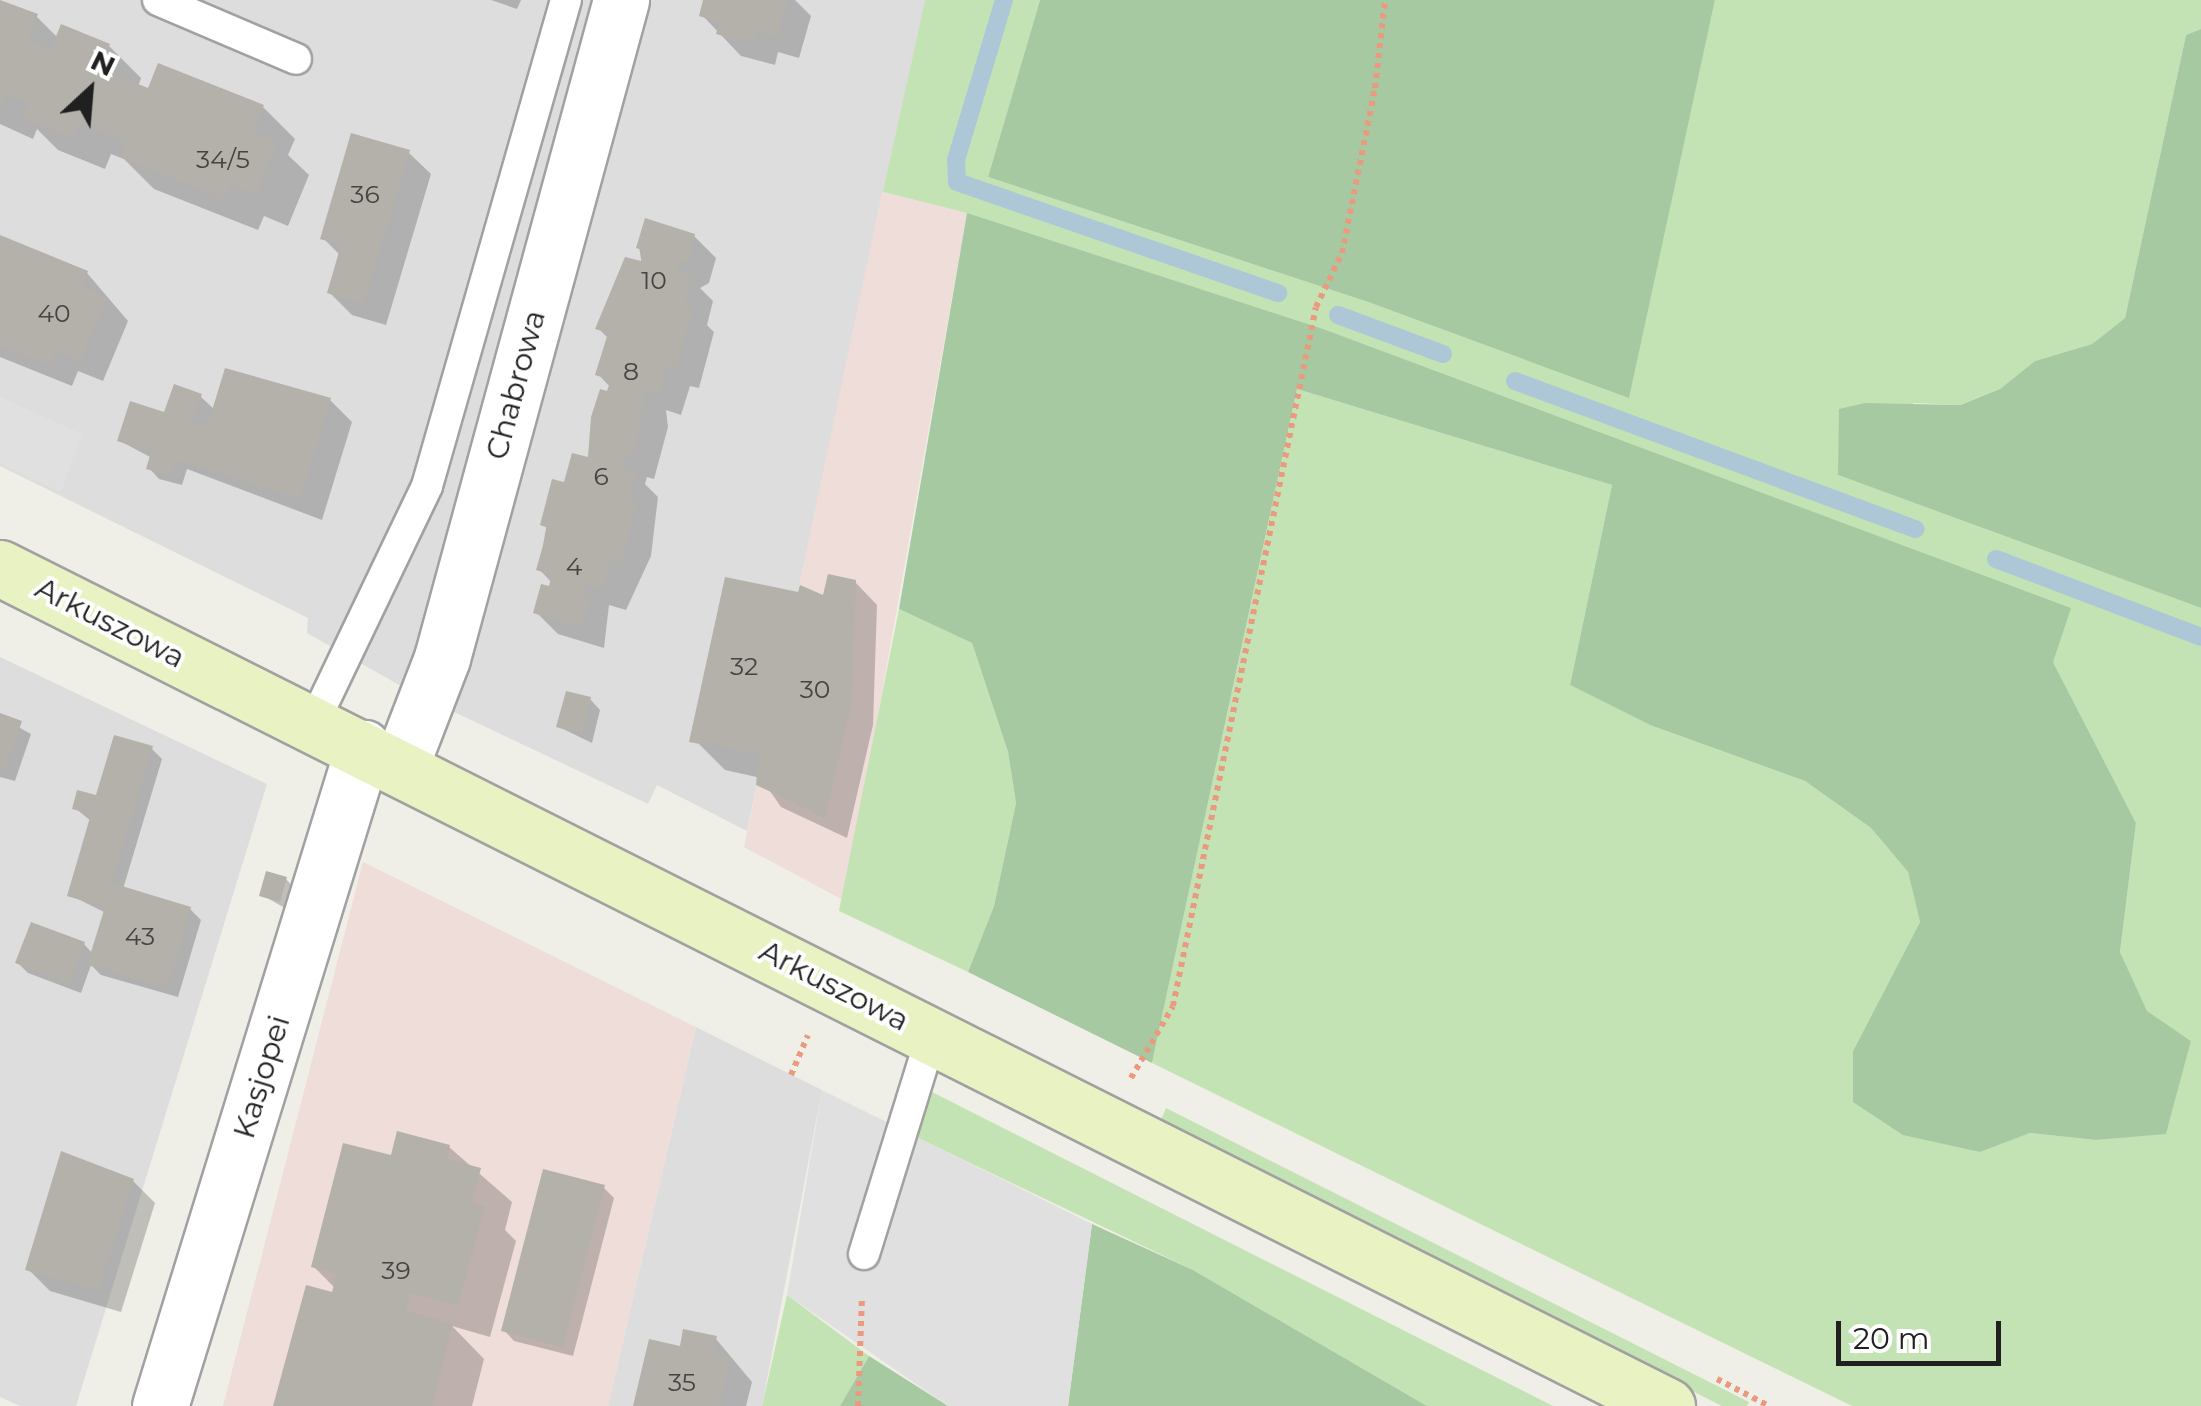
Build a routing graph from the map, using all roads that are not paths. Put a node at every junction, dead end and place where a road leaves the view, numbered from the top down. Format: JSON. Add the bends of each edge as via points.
{"nodes":[{"id":1,"x":158,"y":0,"type":"edge"},
{"id":2,"x":566,"y":0,"type":"edge"},
{"id":3,"x":622,"y":0,"type":"edge"},
{"id":4,"x":296,"y":58,"type":"dead end"},
{"id":5,"x":0,"y":568,"type":"edge"},
{"id":6,"x":313,"y":724,"type":"junction"},
{"id":7,"x":382,"y":757,"type":"junction"},
{"id":8,"x":932,"y":1035,"type":"junction"},
{"id":9,"x":864,"y":1254,"type":"road end"},
{"id":10,"x":160,"y":1406,"type":"edge"},
{"id":11,"x":1667,"y":1406,"type":"edge"}],
"edges":[{"from":1,"to":4,"type":"lane"},
{"from":2,"to":6,"type":"lane","via":[[427,486]]},
{"from":3,"to":7,"type":"street","name":"Chabrowa","via":[[442,658]]},
{"from":5,"to":6,"type":"main road","name":"Arkuszowa"},
{"from":6,"to":7,"type":"main road","name":"Arkuszowa"},
{"from":7,"to":8,"type":"main road","name":"Arkuszowa"},
{"from":7,"to":10,"type":"street","name":"Kasjopei"},
{"from":8,"to":9,"type":"lane"},
{"from":8,"to":11,"type":"main road","name":"Arkuszowa"}]}
